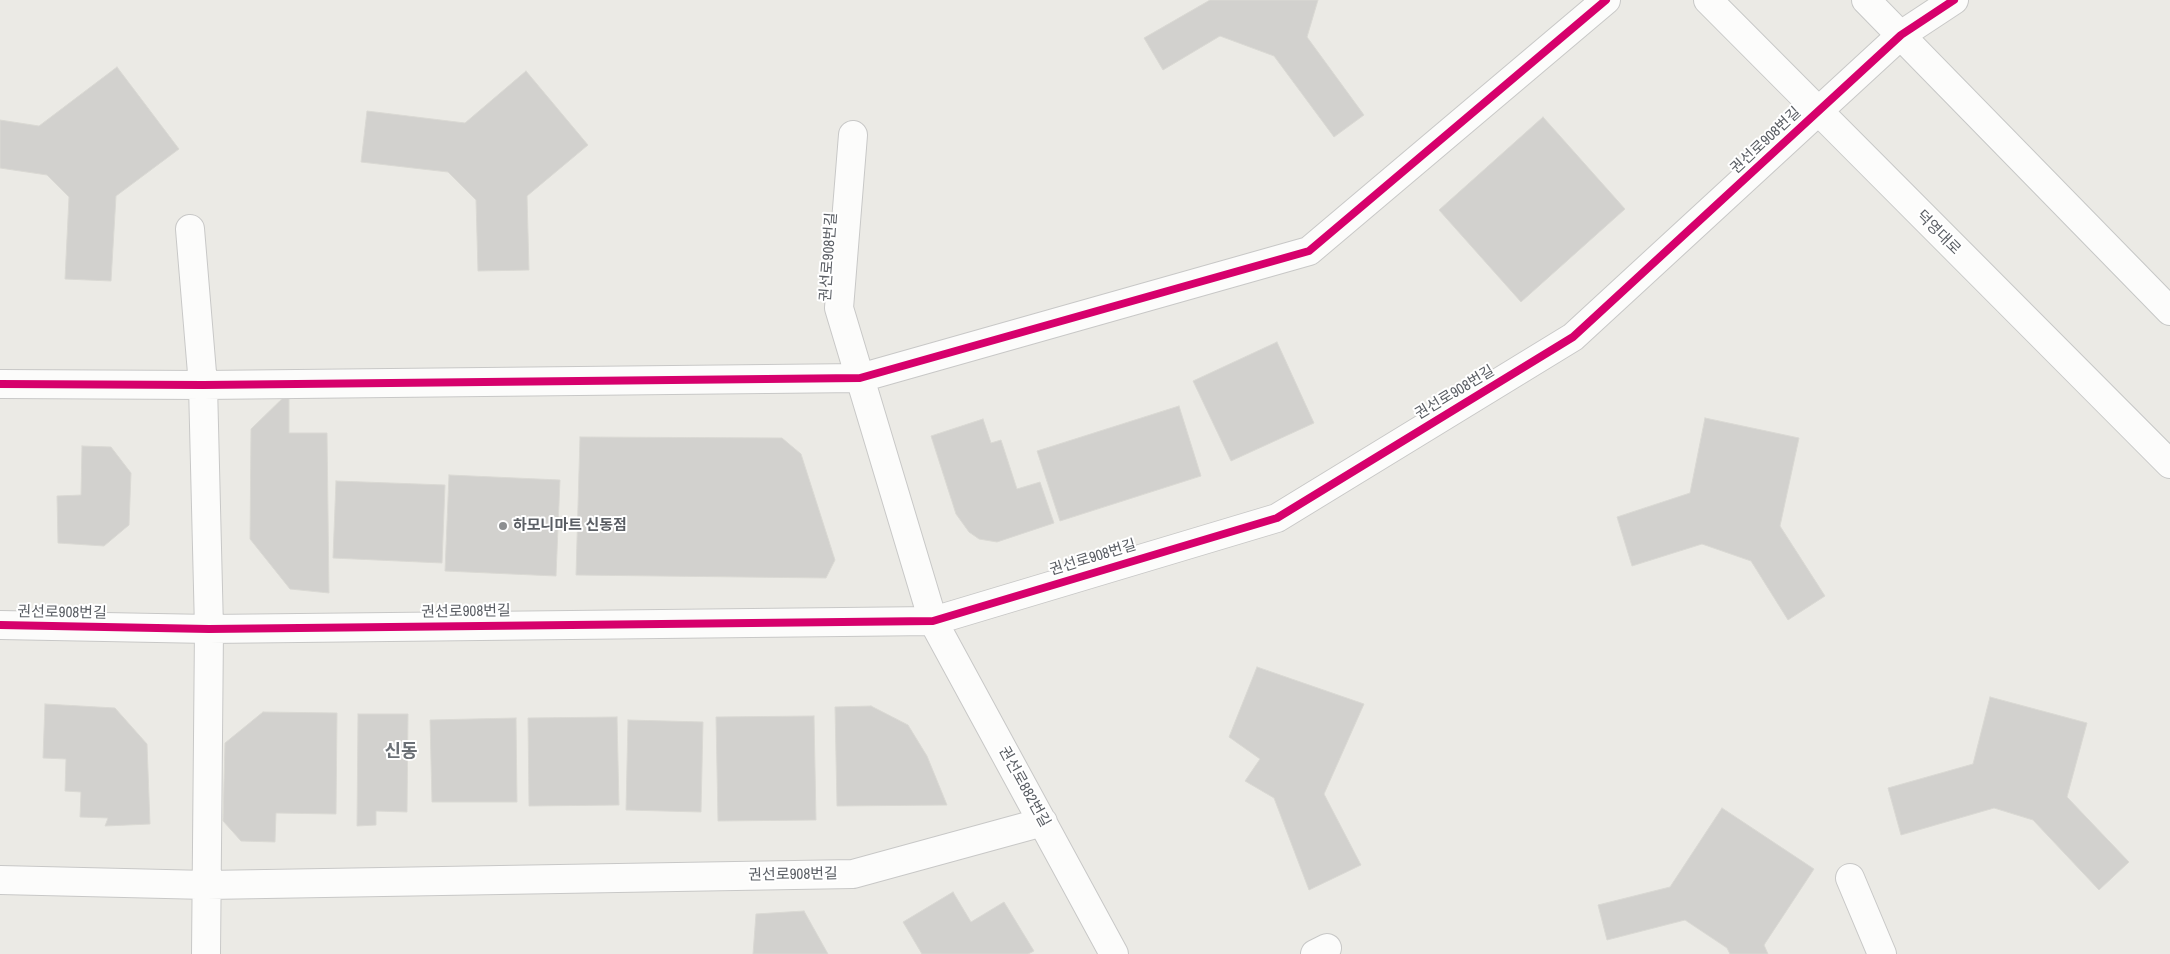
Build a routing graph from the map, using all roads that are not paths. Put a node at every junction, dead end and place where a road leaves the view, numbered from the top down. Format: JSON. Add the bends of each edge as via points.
{"nodes":[{"id":1,"x":1606,"y":0,"type":"edge"},
{"id":2,"x":1708,"y":0,"type":"edge"},
{"id":3,"x":1866,"y":0,"type":"edge"},
{"id":4,"x":1954,"y":0,"type":"edge"},
{"id":5,"x":1901,"y":35,"type":"junction"},
{"id":6,"x":1818,"y":112,"type":"junction"},
{"id":7,"x":853,"y":135,"type":"dead end"},
{"id":8,"x":190,"y":229,"type":"dead end"},
{"id":9,"x":2170,"y":311,"type":"edge"},
{"id":10,"x":860,"y":378,"type":"junction"},
{"id":11,"x":0,"y":384,"type":"edge"},
{"id":12,"x":203,"y":385,"type":"junction"},
{"id":13,"x":2170,"y":464,"type":"edge"},
{"id":14,"x":933,"y":620,"type":"junction"},
{"id":15,"x":0,"y":625,"type":"edge"},
{"id":16,"x":209,"y":629,"type":"junction"},
{"id":17,"x":1043,"y":822,"type":"junction"},
{"id":18,"x":1850,"y":878,"type":"dead end"},
{"id":19,"x":0,"y":880,"type":"edge"},
{"id":20,"x":207,"y":885,"type":"junction"},
{"id":21,"x":206,"y":954,"type":"edge"},
{"id":22,"x":1114,"y":954,"type":"edge"},
{"id":23,"x":1882,"y":954,"type":"edge"}],
"edges":[{"from":1,"to":10,"type":"street","via":[[1309,251]]},
{"from":2,"to":6,"type":"street","name":"덕영대로"},
{"from":3,"to":5,"type":"street"},
{"from":4,"to":5,"type":"street","name":"권선로908번길"},
{"from":5,"to":6,"type":"street","name":"권선로908번길"},
{"from":5,"to":9,"type":"street"},
{"from":6,"to":13,"type":"street","name":"덕영대로"},
{"from":6,"to":14,"type":"street","name":"권선로908번길","via":[[1573,338],[1277,518]]},
{"from":7,"to":10,"type":"street","name":"권선로908번길","via":[[839,308]]},
{"from":8,"to":12,"type":"street"},
{"from":10,"to":12,"type":"street"},
{"from":10,"to":14,"type":"street","name":"권선로908번길"},
{"from":11,"to":12,"type":"street"},
{"from":12,"to":16,"type":"street"},
{"from":14,"to":16,"type":"street","name":"권선로908번길"},
{"from":14,"to":17,"type":"street","name":"권선로882번길"},
{"from":15,"to":16,"type":"street","name":"권선로908번길"},
{"from":16,"to":20,"type":"street"},
{"from":17,"to":20,"type":"street","name":"권선로908번길","via":[[854,874]]},
{"from":17,"to":22,"type":"street","name":"권선로882번길"},
{"from":18,"to":23,"type":"street"},
{"from":19,"to":20,"type":"street","name":"권선로908번길"},
{"from":20,"to":21,"type":"street"}]}
